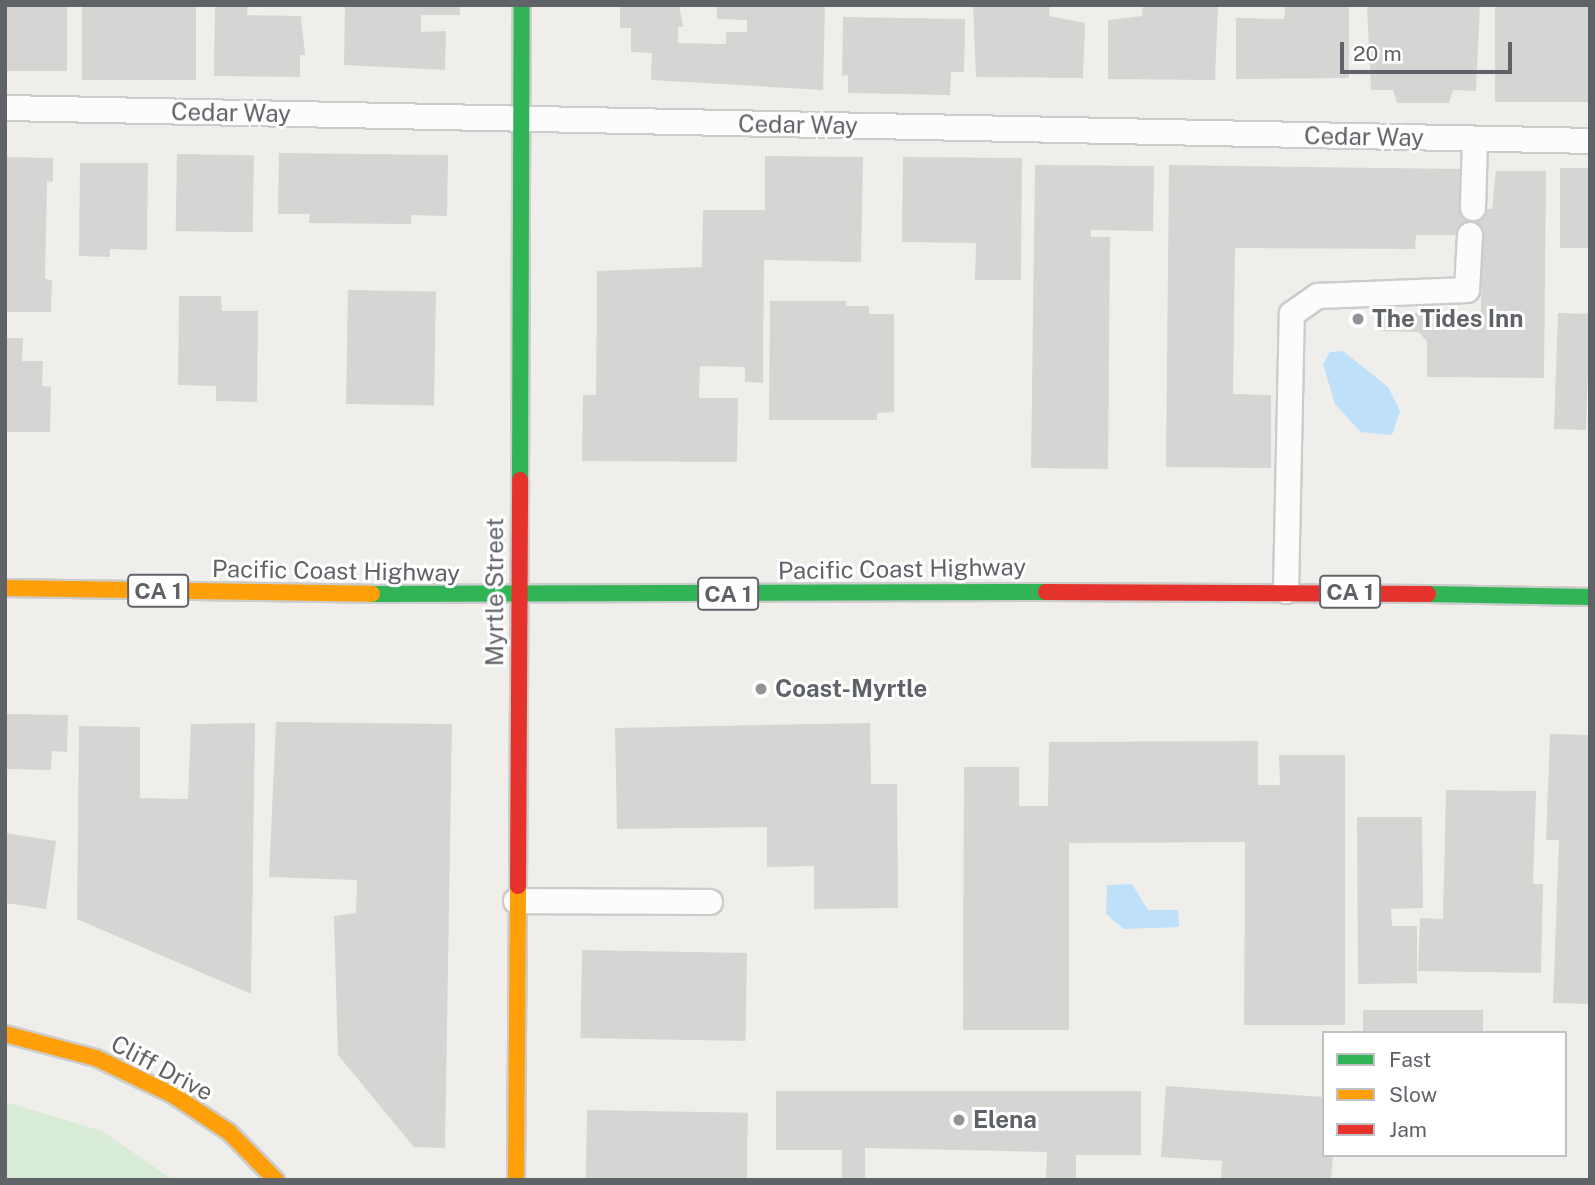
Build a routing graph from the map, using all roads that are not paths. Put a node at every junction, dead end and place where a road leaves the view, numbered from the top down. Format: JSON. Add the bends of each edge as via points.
{"nodes":[{"id":1,"x":522,"y":5,"type":"edge"},
{"id":2,"x":5,"y":108,"type":"edge"},
{"id":3,"x":521,"y":119,"type":"junction"},
{"id":4,"x":1475,"y":139,"type":"junction"},
{"id":5,"x":1590,"y":141,"type":"edge"},
{"id":6,"x":1473,"y":208,"type":"dead end"},
{"id":7,"x":1470,"y":234,"type":"dead end"},
{"id":8,"x":5,"y":588,"type":"edge"},
{"id":9,"x":1286,"y":590,"type":"junction"},
{"id":10,"x":517,"y":597,"type":"junction"},
{"id":11,"x":1590,"y":597,"type":"edge"},
{"id":12,"x":516,"y":901,"type":"junction"},
{"id":13,"x":710,"y":902,"type":"dead end"},
{"id":14,"x":5,"y":1034,"type":"edge"},
{"id":15,"x":276,"y":1180,"type":"edge"},
{"id":16,"x":516,"y":1180,"type":"edge"}],
"edges":[{"from":1,"to":3,"type":"main road","name":"Myrtle Street"},
{"from":2,"to":3,"type":"lane","name":"Cedar Way"},
{"from":3,"to":4,"type":"lane","name":"Cedar Way"},
{"from":3,"to":10,"type":"main road","name":"Myrtle Street"},
{"from":4,"to":5,"type":"lane","name":"Cedar Way"},
{"from":4,"to":6,"type":"lane"},
{"from":7,"to":9,"type":"lane","via":[[1467,290],[1318,296],[1292,314]]},
{"from":8,"to":10,"type":"main road","name":"Pacific Coast Highway","number":"CA 1"},
{"from":9,"to":10,"type":"main road","name":"Pacific Coast Highway","number":"CA 1"},
{"from":9,"to":11,"type":"main road","name":"Pacific Coast Highway","number":"CA 1"},
{"from":10,"to":12,"type":"main road","name":"Myrtle Street"},
{"from":12,"to":13,"type":"lane"},
{"from":12,"to":16,"type":"main road","name":"Myrtle Street"},
{"from":14,"to":15,"type":"main road","name":"Cliff Drive","via":[[96,1058],[173,1095],[229,1132]]}]}
